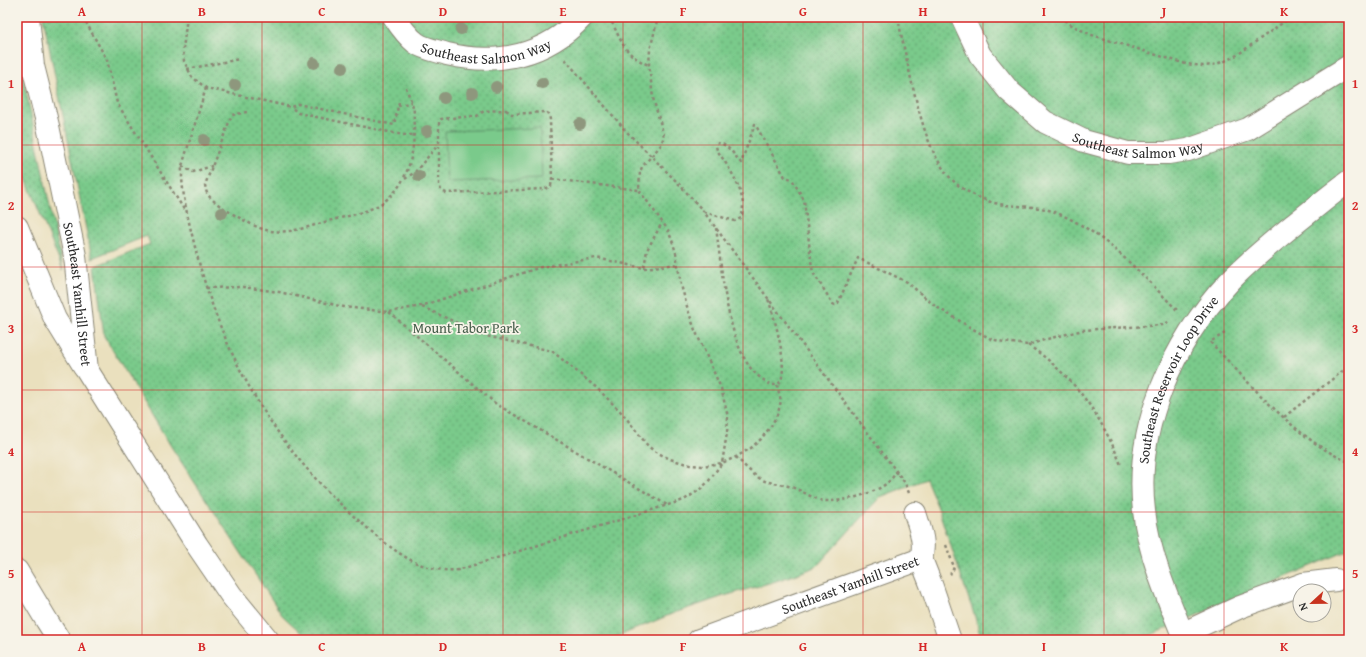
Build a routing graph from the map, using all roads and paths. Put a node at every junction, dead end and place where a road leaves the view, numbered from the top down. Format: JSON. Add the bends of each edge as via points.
{"nodes":[{"id":1,"x":28,"y":17,"type":"edge"},
{"id":2,"x":83,"y":17,"type":"edge"},
{"id":3,"x":187,"y":17,"type":"edge"},
{"id":4,"x":394,"y":17,"type":"edge"},
{"id":5,"x":582,"y":17,"type":"edge"},
{"id":6,"x":609,"y":17,"type":"edge"},
{"id":7,"x":658,"y":17,"type":"edge"},
{"id":8,"x":898,"y":17,"type":"edge"},
{"id":9,"x":962,"y":17,"type":"edge"},
{"id":10,"x":1060,"y":17,"type":"edge"},
{"id":11,"x":1291,"y":17,"type":"edge"},
{"id":12,"x":551,"y":42,"type":"junction"},
{"id":13,"x":240,"y":59,"type":"dead end"},
{"id":14,"x":649,"y":65,"type":"junction"},
{"id":15,"x":1349,"y":66,"type":"edge"},
{"id":16,"x":187,"y":69,"type":"junction"},
{"id":17,"x":404,"y":84,"type":"dead end"},
{"id":18,"x":206,"y":88,"type":"junction"},
{"id":19,"x":399,"y":102,"type":"dead end"},
{"id":20,"x":411,"y":102,"type":"junction"},
{"id":21,"x":398,"y":106,"type":"junction"},
{"id":22,"x":291,"y":108,"type":"junction"},
{"id":23,"x":247,"y":112,"type":"dead end"},
{"id":24,"x":414,"y":135,"type":"junction"},
{"id":25,"x":438,"y":145,"type":"junction"},
{"id":26,"x":652,"y":157,"type":"junction"},
{"id":27,"x":182,"y":166,"type":"junction"},
{"id":28,"x":212,"y":166,"type":"junction"},
{"id":29,"x":552,"y":179,"type":"junction"},
{"id":30,"x":403,"y":181,"type":"junction"},
{"id":31,"x":1349,"y":181,"type":"edge"},
{"id":32,"x":209,"y":184,"type":"dead end"},
{"id":33,"x":205,"y":185,"type":"junction"},
{"id":34,"x":639,"y":190,"type":"junction"},
{"id":35,"x":704,"y":212,"type":"junction"},
{"id":36,"x":187,"y":213,"type":"junction"},
{"id":37,"x":662,"y":222,"type":"junction"},
{"id":38,"x":17,"y":226,"type":"edge"},
{"id":39,"x":716,"y":228,"type":"junction"},
{"id":40,"x":678,"y":264,"type":"junction"},
{"id":41,"x":644,"y":268,"type":"junction"},
{"id":42,"x":206,"y":288,"type":"junction"},
{"id":43,"x":768,"y":297,"type":"junction"},
{"id":44,"x":421,"y":306,"type":"junction"},
{"id":45,"x":389,"y":312,"type":"junction"},
{"id":46,"x":1181,"y":314,"type":"dead end"},
{"id":47,"x":1175,"y":318,"type":"dead end"},
{"id":48,"x":1225,"y":333,"type":"dead end"},
{"id":49,"x":1028,"y":345,"type":"junction"},
{"id":50,"x":1349,"y":366,"type":"edge"},
{"id":51,"x":87,"y":370,"type":"junction"},
{"id":52,"x":777,"y":385,"type":"junction"},
{"id":53,"x":1284,"y":417,"type":"junction"},
{"id":54,"x":736,"y":457,"type":"junction"},
{"id":55,"x":1349,"y":462,"type":"edge"},
{"id":56,"x":722,"y":463,"type":"junction"},
{"id":57,"x":1123,"y":471,"type":"dead end"},
{"id":58,"x":897,"y":472,"type":"junction"},
{"id":59,"x":668,"y":505,"type":"junction"},
{"id":60,"x":915,"y":513,"type":"joint"},
{"id":61,"x":921,"y":559,"type":"junction"},
{"id":62,"x":17,"y":572,"type":"edge"},
{"id":63,"x":1336,"y":580,"type":"dead end"},
{"id":64,"x":1184,"y":637,"type":"edge"},
{"id":65,"x":59,"y":640,"type":"edge"},
{"id":66,"x":268,"y":640,"type":"edge"},
{"id":67,"x":699,"y":640,"type":"edge"},
{"id":68,"x":950,"y":640,"type":"edge"}],
"edges":[{"from":1,"to":51,"type":"street","name":"Southeast Yamhill Street","via":[[33,66],[75,256]]},
{"from":2,"to":36,"type":"path","via":[[107,60],[117,103]]},
{"from":3,"to":16,"type":"path","via":[[183,49]]},
{"from":4,"to":12,"type":"street","name":"Southeast Salmon Way","via":[[417,44],[458,56],[480,59],[519,56]]},
{"from":5,"to":12,"type":"street","name":"Southeast Salmon Way"},
{"from":6,"to":14,"type":"path","via":[[630,54]]},
{"from":7,"to":14,"type":"path"},
{"from":8,"to":46,"type":"path","via":[[907,63],[926,132],[948,176],[960,188],[990,202],[1055,212],[1097,234]]},
{"from":9,"to":15,"type":"street","name":"Southeast Salmon Way","via":[[980,55],[1009,91],[1045,122],[1084,140],[1128,153],[1188,150],[1248,129]]},
{"from":10,"to":11,"type":"path","via":[[1092,35],[1186,64],[1202,66],[1213,65],[1237,55]]},
{"from":12,"to":26,"type":"path","via":[[626,131]]},
{"from":13,"to":16,"type":"path"},
{"from":14,"to":26,"type":"path","via":[[653,98],[664,136],[661,146]]},
{"from":16,"to":18,"type":"path","via":[[192,77]]},
{"from":17,"to":20,"type":"path"},
{"from":18,"to":22,"type":"path"},
{"from":18,"to":27,"type":"path"},
{"from":19,"to":21,"type":"path"},
{"from":20,"to":21,"type":"path"},
{"from":20,"to":24,"type":"path"},
{"from":21,"to":22,"type":"path","via":[[394,125],[298,104]]},
{"from":22,"to":24,"type":"path","via":[[298,113],[403,135]]},
{"from":23,"to":28,"type":"path","via":[[232,115]]},
{"from":24,"to":30,"type":"path","via":[[413,151]]},
{"from":25,"to":29,"type":"path","via":[[439,185],[446,193],[548,188]]},
{"from":25,"to":29,"type":"path","via":[[438,122],[442,119],[478,116],[484,111],[506,110],[512,114],[545,112],[549,114],[550,120]]},
{"from":25,"to":30,"type":"path","via":[[415,172]]},
{"from":26,"to":34,"type":"path","via":[[640,172]]},
{"from":26,"to":35,"type":"path"},
{"from":27,"to":28,"type":"path","via":[[193,172]]},
{"from":27,"to":36,"type":"path","via":[[181,179]]},
{"from":28,"to":33,"type":"path"},
{"from":29,"to":34,"type":"path"},
{"from":30,"to":33,"type":"path","via":[[395,192],[375,207],[360,213],[298,230],[276,231],[253,226],[209,197]]},
{"from":31,"to":64,"type":"street","name":"Southeast Reservoir Loop Drive","via":[[1258,254],[1229,282],[1183,344],[1156,405],[1144,455],[1144,512],[1153,554]]},
{"from":32,"to":33,"type":"path"},
{"from":34,"to":37,"type":"path"},
{"from":35,"to":39,"type":"path"},
{"from":35,"to":49,"type":"path","via":[[734,221],[741,218],[743,211],[740,190],[716,146],[718,143],[726,146],[741,163],[755,124],[785,177],[792,179],[804,200],[812,268],[833,304],[838,303],[858,258],[907,282],[935,306],[973,330],[991,339]]},
{"from":36,"to":42,"type":"path"},
{"from":37,"to":40,"type":"path","via":[[673,243]]},
{"from":37,"to":41,"type":"path","via":[[647,250]]},
{"from":38,"to":51,"type":"street","via":[[55,319]]},
{"from":39,"to":43,"type":"path"},
{"from":39,"to":52,"type":"path","via":[[728,310],[735,334],[752,370],[771,385]]},
{"from":40,"to":41,"type":"path"},
{"from":40,"to":56,"type":"path","via":[[690,317],[725,403],[728,433]]},
{"from":41,"to":44,"type":"path","via":[[596,258],[541,267]]},
{"from":42,"to":45,"type":"path","via":[[242,287],[344,307]]},
{"from":42,"to":59,"type":"path","via":[[225,339],[241,371],[286,443],[348,512],[375,535],[414,562],[436,569],[458,570]]},
{"from":43,"to":52,"type":"path","via":[[781,349],[782,373]]},
{"from":43,"to":58,"type":"path"},
{"from":44,"to":45,"type":"path"},
{"from":44,"to":56,"type":"path","via":[[486,336],[552,351],[598,389],[623,414],[648,446],[662,456],[690,465]]},
{"from":45,"to":59,"type":"path","via":[[496,404]]},
{"from":47,"to":49,"type":"path","via":[[1163,325],[1083,330]]},
{"from":48,"to":53,"type":"path","via":[[1210,342]]},
{"from":49,"to":57,"type":"path","via":[[1057,368],[1086,399],[1108,436]]},
{"from":50,"to":53,"type":"path"},
{"from":51,"to":66,"type":"street","name":"Southeast Yamhill Street","via":[[201,551],[231,595]]},
{"from":52,"to":54,"type":"path","via":[[781,401],[775,420],[761,439]]},
{"from":53,"to":55,"type":"path","via":[[1327,451]]},
{"from":54,"to":56,"type":"path"},
{"from":54,"to":58,"type":"path","via":[[764,480],[794,488],[826,501],[847,499],[878,490]]},
{"from":56,"to":59,"type":"path","via":[[698,491],[684,500]]},
{"from":58,"to":60,"type":"path","via":[[905,483]]},
{"from":60,"to":61,"type":"street","via":[[923,542],[924,551]]},
{"from":61,"to":67,"type":"street","name":"Southeast Yamhill Street"},
{"from":61,"to":68,"type":"street","name":"Southeast Yamhill Street"},
{"from":62,"to":65,"type":"street"},
{"from":63,"to":64,"type":"street","via":[[1303,584],[1240,607]]}]}
